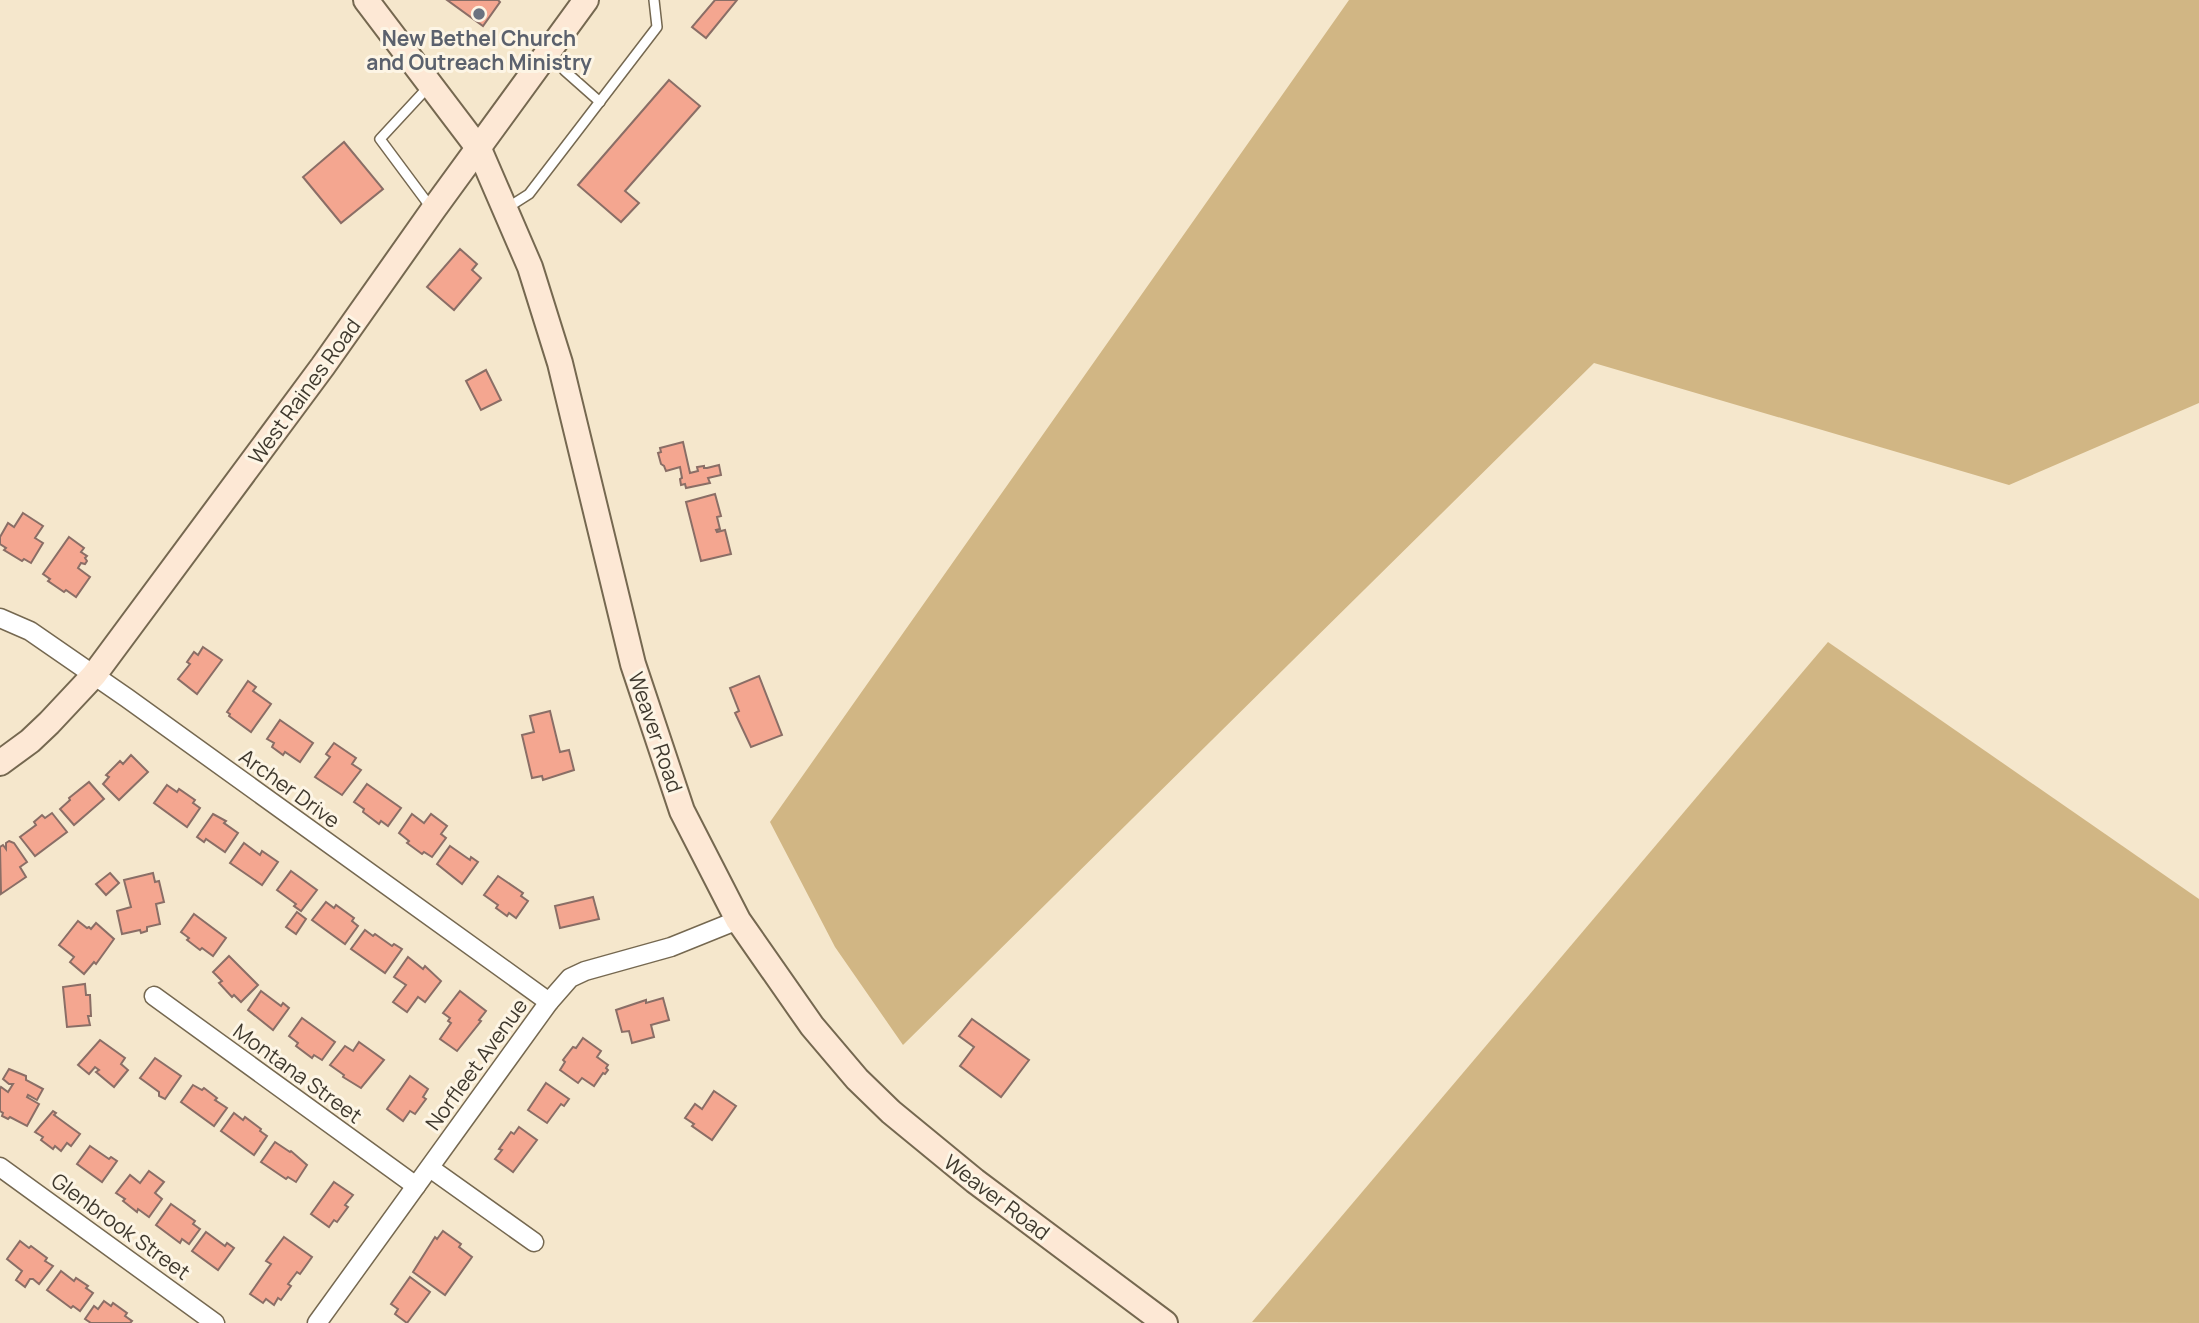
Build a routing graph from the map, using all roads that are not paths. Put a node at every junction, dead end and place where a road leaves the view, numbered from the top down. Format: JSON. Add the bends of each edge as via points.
{"nodes":[{"id":1,"x":366,"y":0,"type":"edge"},
{"id":2,"x":586,"y":0,"type":"edge"},
{"id":3,"x":654,"y":0,"type":"edge"},
{"id":4,"x":549,"y":51,"type":"junction"},
{"id":5,"x":431,"y":83,"type":"junction"},
{"id":6,"x":600,"y":102,"type":"junction"},
{"id":7,"x":479,"y":149,"type":"junction"},
{"id":8,"x":505,"y":209,"type":"junction"},
{"id":9,"x":433,"y":210,"type":"junction"},
{"id":10,"x":0,"y":618,"type":"edge"},
{"id":11,"x":94,"y":675,"type":"junction"},
{"id":12,"x":0,"y":763,"type":"edge"},
{"id":13,"x":738,"y":920,"type":"junction"},
{"id":14,"x":154,"y":996,"type":"dead end"},
{"id":15,"x":549,"y":1002,"type":"junction"},
{"id":16,"x":0,"y":1167,"type":"edge"},
{"id":17,"x":430,"y":1168,"type":"junction"},
{"id":18,"x":416,"y":1186,"type":"junction"},
{"id":19,"x":534,"y":1242,"type":"dead end"},
{"id":20,"x":215,"y":1323,"type":"edge"},
{"id":21,"x":317,"y":1323,"type":"edge"},
{"id":22,"x":1165,"y":1323,"type":"edge"}],
"edges":[{"from":1,"to":5,"type":"main road","name":"Weaver Road"},
{"from":2,"to":4,"type":"main road","name":"West Raines Road"},
{"from":3,"to":6,"type":"lane","via":[[657,27]]},
{"from":4,"to":6,"type":"lane"},
{"from":4,"to":7,"type":"main road","name":"West Raines Road"},
{"from":5,"to":7,"type":"main road","name":"Weaver Road"},
{"from":5,"to":9,"type":"lane","via":[[380,139]]},
{"from":6,"to":8,"type":"lane","via":[[529,194]]},
{"from":7,"to":8,"type":"main road","name":"Weaver Road"},
{"from":7,"to":9,"type":"main road","name":"West Raines Road"},
{"from":8,"to":13,"type":"main road","name":"Weaver Road","via":[[530,267],[561,363],[633,664],[682,811]]},
{"from":9,"to":11,"type":"main road","name":"West Raines Road"},
{"from":10,"to":11,"type":"street","name":"Archer Drive","via":[[30,631]]},
{"from":11,"to":12,"type":"main road","name":"West Raines Road","via":[[40,732]]},
{"from":11,"to":15,"type":"street","name":"Archer Drive"},
{"from":13,"to":15,"type":"street","name":"Norfleet Avenue","via":[[670,947],[585,971],[570,978]]},
{"from":13,"to":22,"type":"main road","name":"Weaver Road","via":[[812,1026],[891,1112]]},
{"from":14,"to":18,"type":"street","name":"Montana Street"},
{"from":15,"to":17,"type":"street","name":"Norfleet Avenue"},
{"from":16,"to":20,"type":"street","name":"Glenbrook Street"},
{"from":17,"to":18,"type":"street","name":"Norfleet Avenue"},
{"from":17,"to":19,"type":"street"},
{"from":18,"to":21,"type":"street","name":"Norfleet Avenue"}]}
